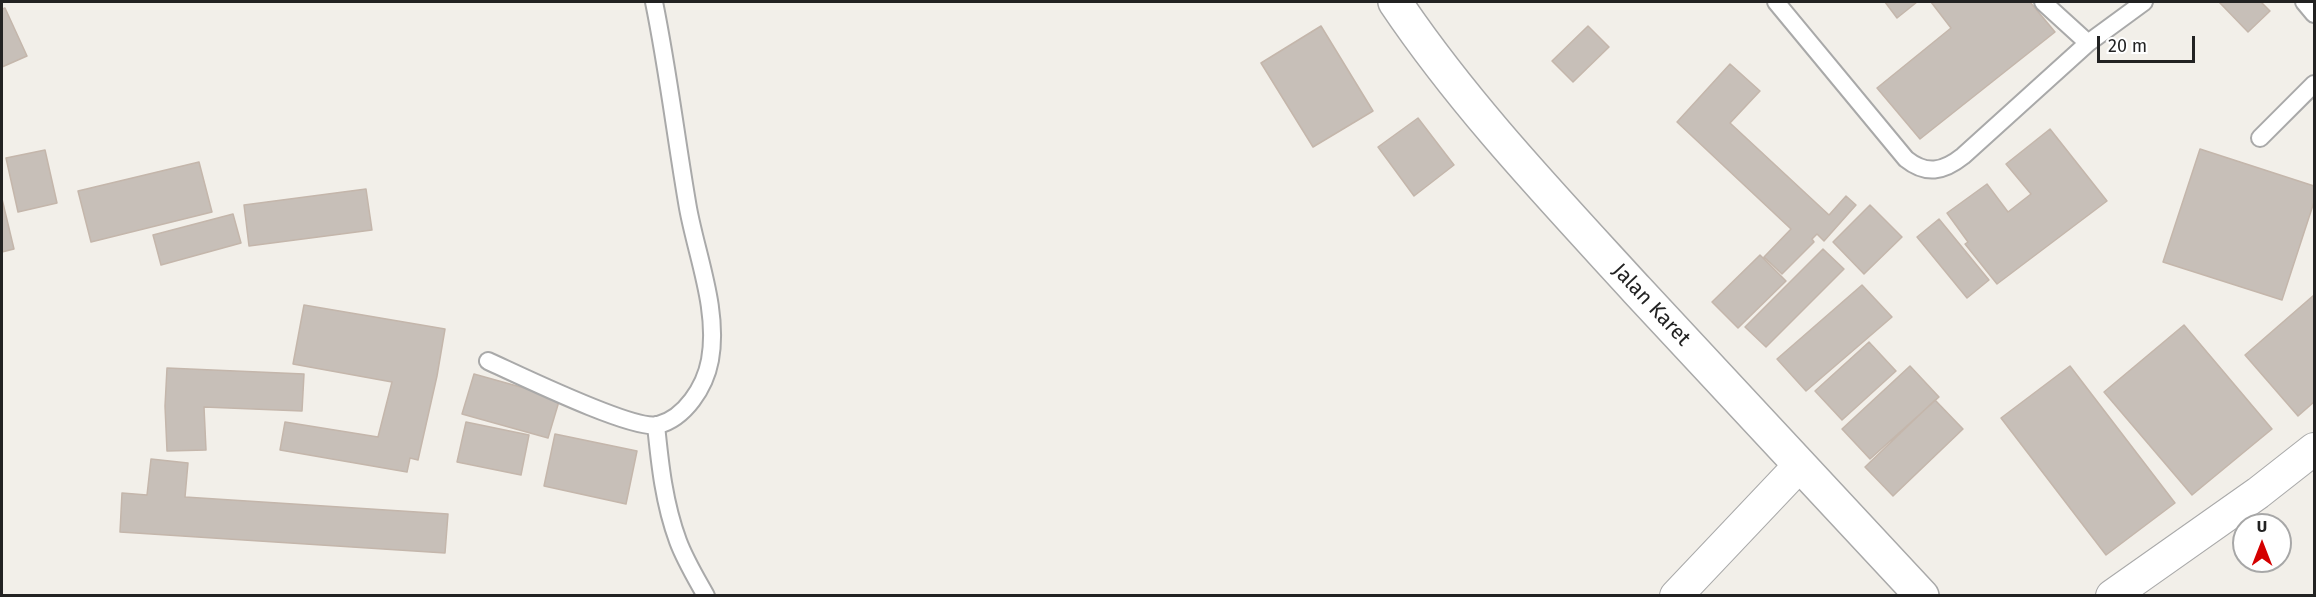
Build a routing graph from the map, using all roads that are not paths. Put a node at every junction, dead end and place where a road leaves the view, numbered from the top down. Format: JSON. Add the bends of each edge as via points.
{"nodes":[{"id":1,"x":654,"y":2,"type":"edge"},
{"id":2,"x":1395,"y":2,"type":"edge"},
{"id":3,"x":1776,"y":2,"type":"edge"},
{"id":4,"x":2043,"y":2,"type":"edge"},
{"id":5,"x":2144,"y":2,"type":"edge"},
{"id":6,"x":2304,"y":2,"type":"edge"},
{"id":7,"x":2314,"y":14,"type":"edge"},
{"id":8,"x":2088,"y":43,"type":"junction"},
{"id":9,"x":2314,"y":84,"type":"edge"},
{"id":10,"x":2260,"y":138,"type":"dead end"},
{"id":11,"x":488,"y":361,"type":"dead end"},
{"id":12,"x":656,"y":425,"type":"junction"},
{"id":13,"x":2314,"y":449,"type":"edge"},
{"id":14,"x":1800,"y":465,"type":"junction"},
{"id":15,"x":706,"y":596,"type":"edge"},
{"id":16,"x":1676,"y":596,"type":"edge"},
{"id":17,"x":1922,"y":596,"type":"edge"},
{"id":18,"x":2112,"y":596,"type":"edge"}],
"edges":[{"from":1,"to":12,"type":"lane","via":[[712,328],[710,361],[702,385],[682,411]]},
{"from":2,"to":14,"type":"street","name":"Jalan Karet","via":[[1485,120]]},
{"from":3,"to":8,"type":"lane","via":[[1906,159],[1930,171],[1943,169],[1963,156]]},
{"from":4,"to":8,"type":"lane"},
{"from":5,"to":8,"type":"lane"},
{"from":6,"to":7,"type":"lane"},
{"from":9,"to":10,"type":"lane"},
{"from":11,"to":12,"type":"lane","via":[[594,408]]},
{"from":12,"to":15,"type":"lane","via":[[667,505],[679,543]]},
{"from":13,"to":18,"type":"street","via":[[2258,494]]},
{"from":14,"to":16,"type":"street"},
{"from":14,"to":17,"type":"street","name":"Jalan Karet"}]}
